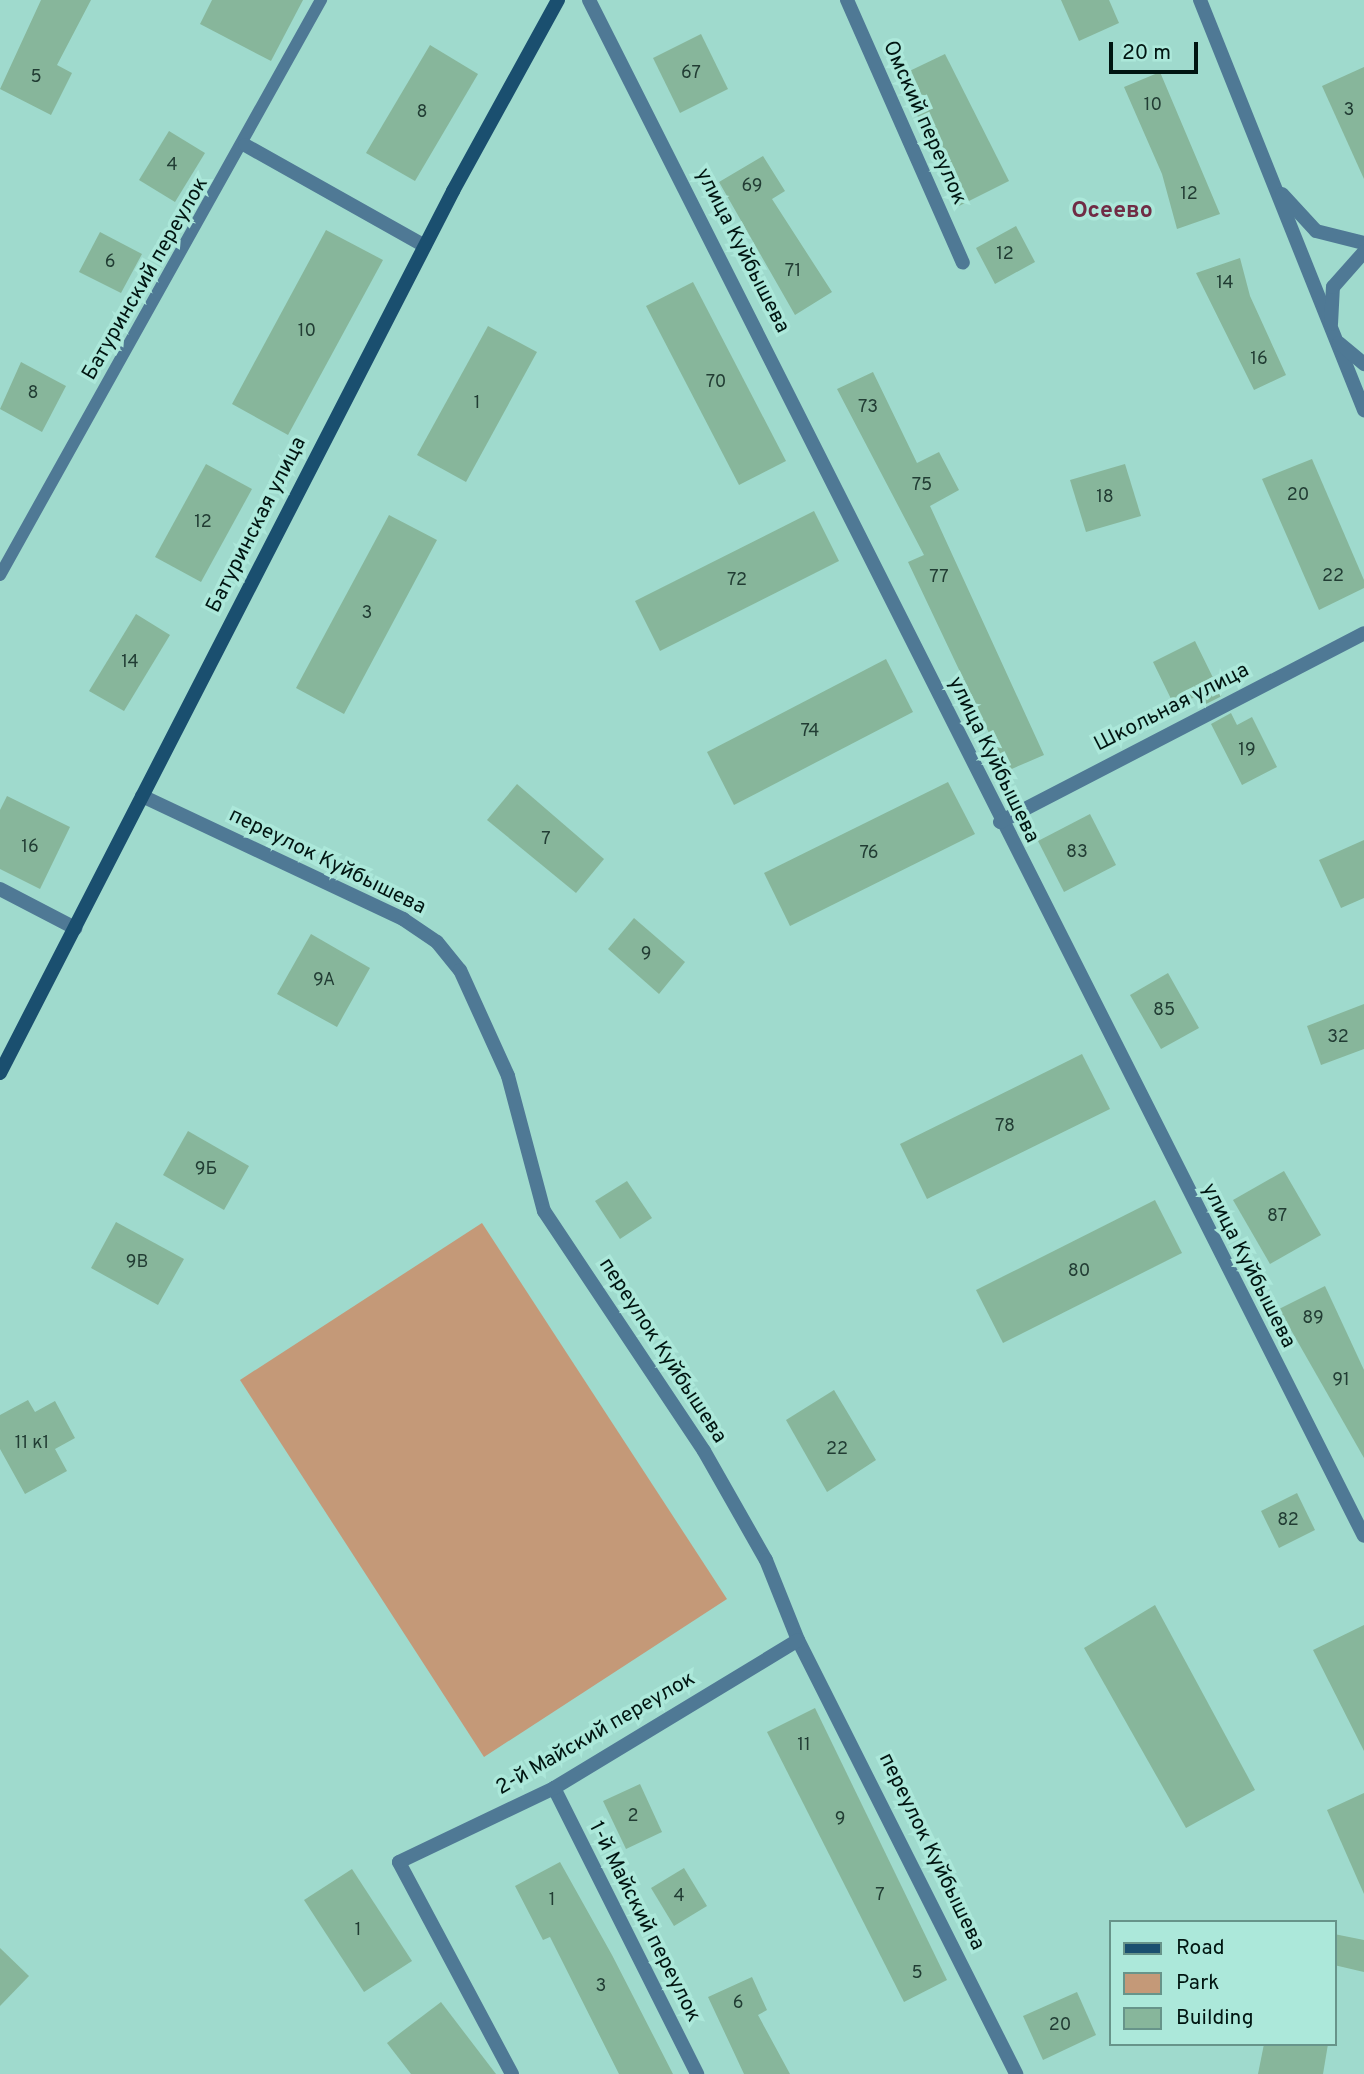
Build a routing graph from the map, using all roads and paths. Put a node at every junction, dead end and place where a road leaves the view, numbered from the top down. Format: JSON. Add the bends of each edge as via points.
{"nodes":[{"id":1,"x":321,"y":0,"type":"edge"},
{"id":2,"x":558,"y":0,"type":"edge"},
{"id":3,"x":589,"y":0,"type":"edge"},
{"id":4,"x":846,"y":0,"type":"edge"},
{"id":5,"x":1200,"y":0,"type":"edge"},
{"id":6,"x":245,"y":145,"type":"junction"},
{"id":7,"x":1273,"y":181,"type":"junction"},
{"id":8,"x":1364,"y":243,"type":"edge"},
{"id":9,"x":425,"y":246,"type":"junction"},
{"id":10,"x":1364,"y":252,"type":"edge"},
{"id":11,"x":963,"y":263,"type":"dead end"},
{"id":12,"x":1333,"y":335,"type":"junction"},
{"id":13,"x":1364,"y":364,"type":"edge"},
{"id":14,"x":1364,"y":410,"type":"edge"},
{"id":15,"x":0,"y":575,"type":"edge"},
{"id":16,"x":1364,"y":633,"type":"edge"},
{"id":17,"x":142,"y":796,"type":"junction"},
{"id":18,"x":1000,"y":822,"type":"junction"},
{"id":19,"x":0,"y":889,"type":"edge"},
{"id":20,"x":75,"y":928,"type":"junction"},
{"id":21,"x":0,"y":1073,"type":"edge"},
{"id":22,"x":1364,"y":1536,"type":"edge"},
{"id":23,"x":798,"y":1640,"type":"junction"},
{"id":24,"x":554,"y":1788,"type":"junction"},
{"id":25,"x":512,"y":2074,"type":"edge"},
{"id":26,"x":697,"y":2074,"type":"edge"},
{"id":27,"x":1016,"y":2074,"type":"edge"}],
"edges":[{"from":1,"to":6,"type":"lane","name":"Батуринский переулок"},
{"from":2,"to":9,"type":"main road","name":"Батуринская улица"},
{"from":3,"to":18,"type":"street","name":"улица Куйбышева","via":[[805,421]]},
{"from":4,"to":11,"type":"street","name":"Омский переулок"},
{"from":5,"to":7,"type":"street"},
{"from":6,"to":9,"type":"street"},
{"from":6,"to":15,"type":"lane","name":"Батуринский переулок"},
{"from":7,"to":8,"type":"street","via":[[1316,231]]},
{"from":7,"to":12,"type":"street"},
{"from":9,"to":17,"type":"main road","name":"Батуринская улица"},
{"from":10,"to":12,"type":"street","via":[[1333,287]]},
{"from":12,"to":13,"type":"street"},
{"from":12,"to":14,"type":"street"},
{"from":16,"to":18,"type":"street","name":"Школьная улица"},
{"from":17,"to":20,"type":"main road","name":"Батуринская улица"},
{"from":17,"to":23,"type":"street","name":"переулок Куйбышева","via":[[403,919],[437,942],[460,970],[508,1076],[544,1211],[704,1451],[766,1560]]},
{"from":18,"to":22,"type":"street","name":"улица Куйбышева"},
{"from":19,"to":20,"type":"street"},
{"from":20,"to":21,"type":"main road","name":"Батуринская улица"},
{"from":23,"to":24,"type":"street","name":"2-й Майский переулок"},
{"from":23,"to":27,"type":"street","name":"переулок Куйбышева"},
{"from":24,"to":25,"type":"street","name":"2-й Майский переулок","via":[[399,1862]]},
{"from":24,"to":26,"type":"street","name":"1-й Майский переулок"}]}
